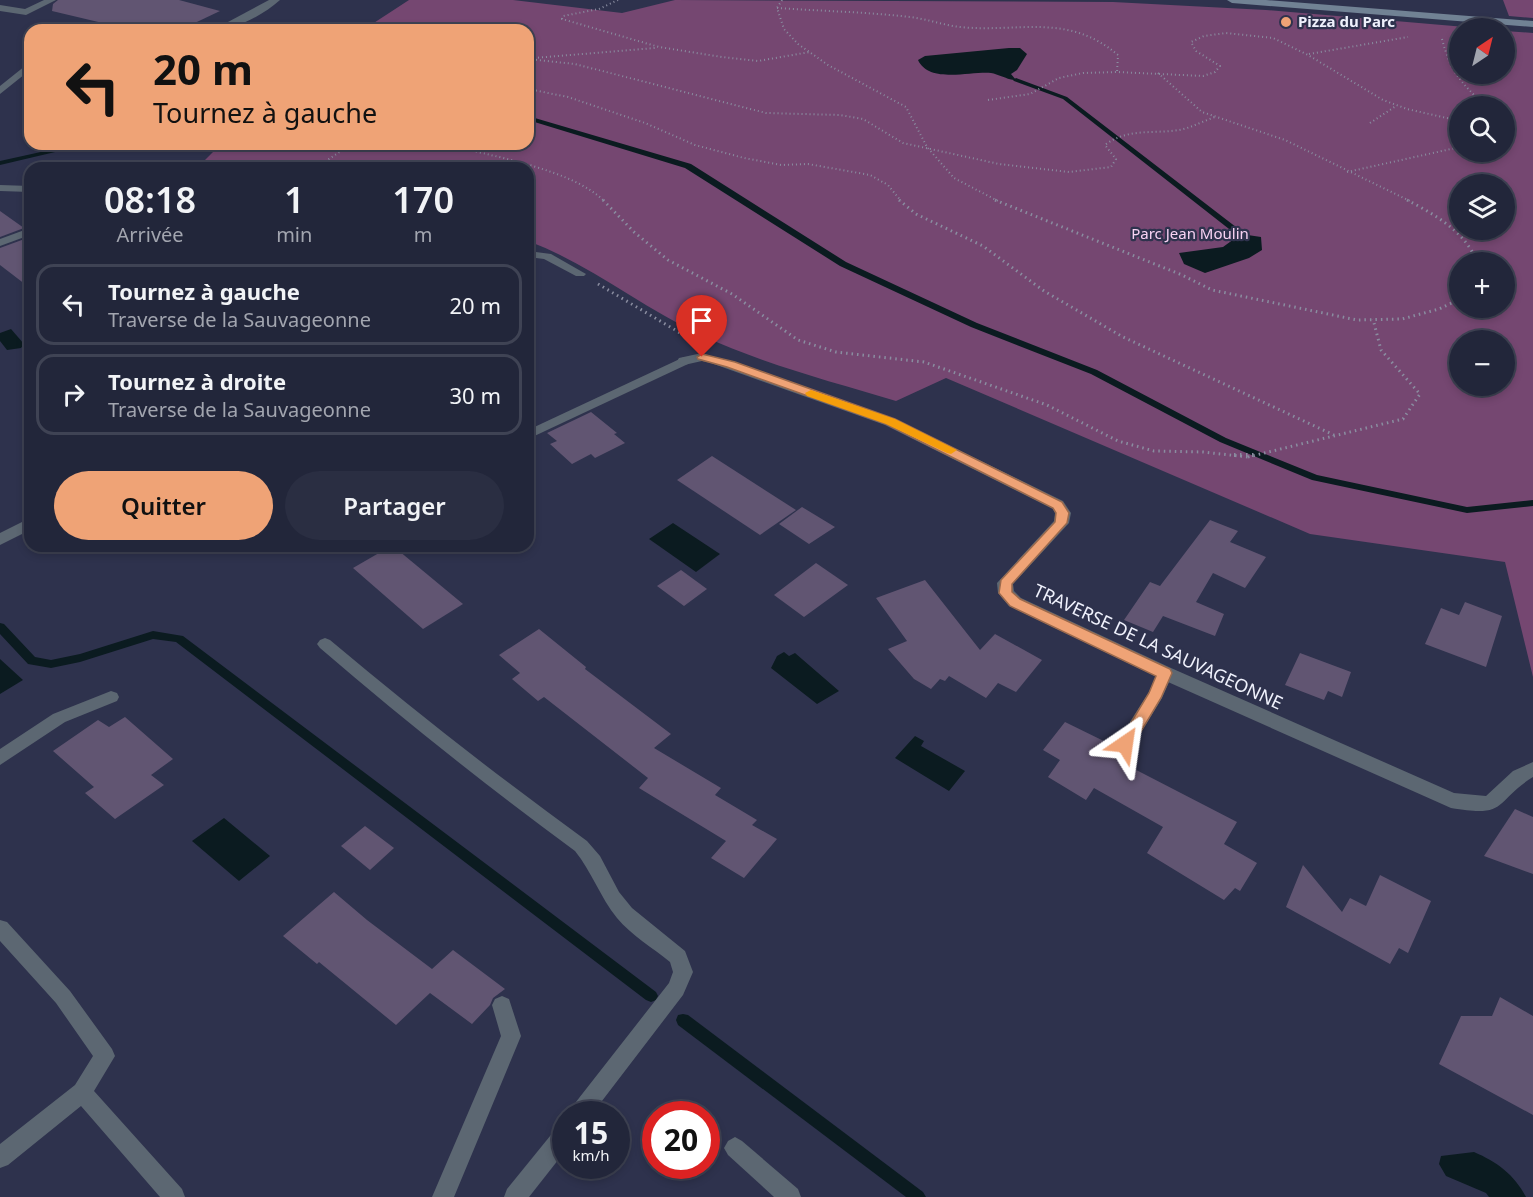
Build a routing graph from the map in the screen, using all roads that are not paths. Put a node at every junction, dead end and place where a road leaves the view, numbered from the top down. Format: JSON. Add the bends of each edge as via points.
{"nodes":[{"id":1,"x":51,"y":0,"type":"edge"},
{"id":2,"x":275,"y":0,"type":"edge"},
{"id":3,"x":1232,"y":0,"type":"edge"},
{"id":4,"x":1266,"y":1,"type":"edge"},
{"id":5,"x":0,"y":8,"type":"edge"},
{"id":6,"x":231,"y":24,"type":"edge"},
{"id":7,"x":1533,"y":24,"type":"edge"},
{"id":8,"x":24,"y":69,"type":"edge"},
{"id":9,"x":0,"y":91,"type":"edge"},
{"id":10,"x":0,"y":188,"type":"edge"},
{"id":11,"x":24,"y":189,"type":"edge"},
{"id":12,"x":24,"y":233,"type":"edge"},
{"id":13,"x":0,"y":243,"type":"edge"},
{"id":14,"x":534,"y":255,"type":"edge"},
{"id":15,"x":580,"y":274,"type":"road end"},
{"id":16,"x":684,"y":361,"type":"joint"},
{"id":17,"x":534,"y":432,"type":"edge"},
{"id":18,"x":24,"y":526,"type":"edge"},
{"id":19,"x":0,"y":540,"type":"edge"},
{"id":20,"x":325,"y":644,"type":"dead end"},
{"id":21,"x":1165,"y":673,"type":"junction"},
{"id":22,"x":111,"y":697,"type":"dead end"},
{"id":23,"x":1125,"y":744,"type":"dead end"},
{"id":24,"x":0,"y":758,"type":"edge"},
{"id":25,"x":1533,"y":769,"type":"edge"},
{"id":26,"x":0,"y":928,"type":"edge"},
{"id":27,"x":502,"y":1005,"type":"dead end"},
{"id":28,"x":82,"y":1092,"type":"junction"},
{"id":29,"x":589,"y":1101,"type":"edge"},
{"id":30,"x":735,"y":1148,"type":"dead end"},
{"id":31,"x":552,"y":1150,"type":"edge"},
{"id":32,"x":0,"y":1157,"type":"edge"},
{"id":33,"x":174,"y":1197,"type":"edge"},
{"id":34,"x":443,"y":1197,"type":"edge"},
{"id":35,"x":515,"y":1197,"type":"edge"},
{"id":36,"x":790,"y":1197,"type":"edge"}],
"edges":[{"from":1,"to":5,"type":"street","via":[[26,12]]},
{"from":2,"to":6,"type":"street"},
{"from":3,"to":4,"type":"main road"},
{"from":4,"to":7,"type":"main road"},
{"from":8,"to":9,"type":"street"},
{"from":10,"to":11,"type":"street"},
{"from":12,"to":13,"type":"lane"},
{"from":14,"to":15,"type":"lane","via":[[547,256]]},
{"from":16,"to":17,"type":"lane"},
{"from":16,"to":21,"type":"street","name":"TRAVERSE DE LA SAUVAGEONNE","via":[[702,357],[731,364],[891,422],[1058,505],[1063,513],[1061,523],[1005,583],[1006,593],[1015,602]]},
{"from":18,"to":19,"type":"street"},
{"from":20,"to":29,"type":"lane","via":[[483,776],[581,846],[625,914],[678,957],[683,972],[676,989]]},
{"from":21,"to":23,"type":"lane"},
{"from":21,"to":25,"type":"street","name":"TRAVERSE DE LA SAUVAGEONNE","via":[[1451,800],[1476,805],[1491,802],[1521,773]]},
{"from":22,"to":24,"type":"lane","via":[[58,718]]},
{"from":26,"to":28,"type":"lane","via":[[63,997],[105,1056]]},
{"from":27,"to":34,"type":"lane","via":[[510,1036]]},
{"from":28,"to":32,"type":"lane"},
{"from":28,"to":33,"type":"lane"},
{"from":30,"to":36,"type":"lane"},
{"from":31,"to":35,"type":"lane"}]}
